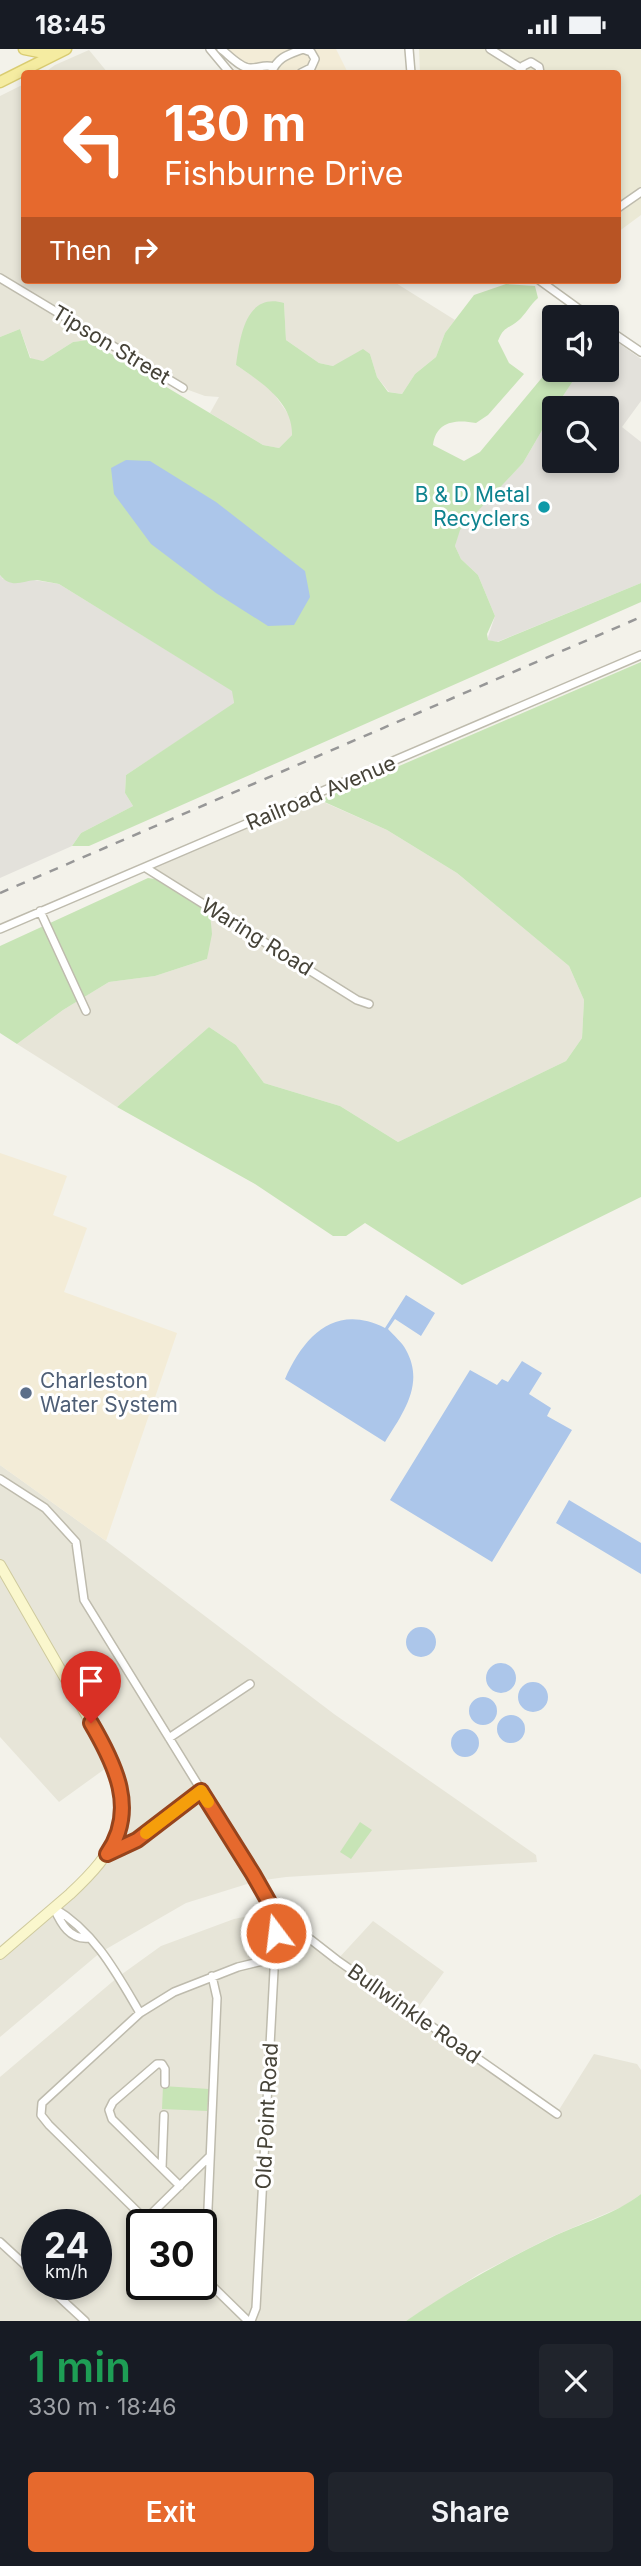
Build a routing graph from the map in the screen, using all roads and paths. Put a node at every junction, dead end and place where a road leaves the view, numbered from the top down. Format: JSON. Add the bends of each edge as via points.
{"nodes":[{"id":1,"x":24,"y":49,"type":"edge"},
{"id":2,"x":210,"y":49,"type":"edge"},
{"id":3,"x":221,"y":49,"type":"edge"},
{"id":4,"x":303,"y":49,"type":"edge"},
{"id":5,"x":410,"y":49,"type":"edge"},
{"id":6,"x":490,"y":49,"type":"edge"},
{"id":7,"x":59,"y":50,"type":"edge"},
{"id":8,"x":283,"y":52,"type":"edge"},
{"id":9,"x":22,"y":70,"type":"edge"},
{"id":10,"x":228,"y":70,"type":"edge"},
{"id":11,"x":272,"y":70,"type":"edge"},
{"id":12,"x":306,"y":70,"type":"edge"},
{"id":13,"x":411,"y":70,"type":"edge"},
{"id":14,"x":520,"y":70,"type":"edge"},
{"id":15,"x":522,"y":70,"type":"edge"},
{"id":16,"x":540,"y":70,"type":"edge"},
{"id":17,"x":21,"y":71,"type":"edge"},
{"id":18,"x":0,"y":82,"type":"edge"},
{"id":19,"x":641,"y":192,"type":"edge"},
{"id":20,"x":621,"y":206,"type":"edge"},
{"id":21,"x":1,"y":281,"type":"edge"},
{"id":22,"x":550,"y":284,"type":"edge"},
{"id":23,"x":576,"y":305,"type":"edge"},
{"id":24,"x":619,"y":337,"type":"edge"},
{"id":25,"x":641,"y":352,"type":"edge"},
{"id":26,"x":183,"y":388,"type":"dead end"},
{"id":27,"x":641,"y":655,"type":"edge"},
{"id":28,"x":146,"y":868,"type":"junction"},
{"id":29,"x":40,"y":911,"type":"junction"},
{"id":30,"x":0,"y":929,"type":"edge"},
{"id":31,"x":369,"y":1004,"type":"dead end"},
{"id":32,"x":86,"y":1011,"type":"dead end"},
{"id":33,"x":0,"y":1479,"type":"edge"},
{"id":34,"x":0,"y":1565,"type":"edge"},
{"id":35,"x":250,"y":1684,"type":"dead end"},
{"id":36,"x":169,"y":1738,"type":"junction"},
{"id":37,"x":201,"y":1791,"type":"junction"},
{"id":38,"x":107,"y":1854,"type":"junction"},
{"id":39,"x":54,"y":1908,"type":"junction"},
{"id":40,"x":274,"y":1911,"type":"junction"},
{"id":41,"x":0,"y":1954,"type":"edge"},
{"id":42,"x":275,"y":1958,"type":"junction"},
{"id":43,"x":212,"y":1976,"type":"junction"},
{"id":44,"x":140,"y":2013,"type":"junction"},
{"id":45,"x":165,"y":2084,"type":"dead end"},
{"id":46,"x":556,"y":2114,"type":"dead end"},
{"id":47,"x":164,"y":2115,"type":"dead end"},
{"id":48,"x":209,"y":2157,"type":"junction"},
{"id":49,"x":162,"y":2168,"type":"junction"},
{"id":50,"x":180,"y":2186,"type":"junction"},
{"id":51,"x":135,"y":2209,"type":"edge"},
{"id":52,"x":160,"y":2209,"type":"edge"},
{"id":53,"x":206,"y":2209,"type":"edge"},
{"id":54,"x":0,"y":2242,"type":"edge"},
{"id":55,"x":21,"y":2261,"type":"edge"},
{"id":56,"x":217,"y":2290,"type":"edge"},
{"id":57,"x":62,"y":2300,"type":"edge"},
{"id":58,"x":85,"y":2321,"type":"edge"},
{"id":59,"x":249,"y":2321,"type":"edge"}],
"edges":[{"from":1,"to":7,"type":"main road","via":[[39,53]]},
{"from":2,"to":10,"type":"street"},
{"from":3,"to":11,"type":"street","via":[[245,68],[265,64]]},
{"from":4,"to":8,"type":"street"},
{"from":4,"to":12,"type":"street","via":[[315,59]]},
{"from":5,"to":13,"type":"street"},
{"from":6,"to":14,"type":"street"},
{"from":7,"to":9,"type":"main road"},
{"from":8,"to":11,"type":"street"},
{"from":15,"to":16,"type":"street","via":[[525,64],[534,63]]},
{"from":17,"to":18,"type":"main road"},
{"from":19,"to":20,"type":"street"},
{"from":21,"to":26,"type":"street","name":"Tipson Street"},
{"from":22,"to":23,"type":"street"},
{"from":24,"to":25,"type":"street"},
{"from":27,"to":28,"type":"street","name":"Railroad Avenue"},
{"from":28,"to":29,"type":"street","name":"Railroad Avenue"},
{"from":28,"to":31,"type":"street","name":"Waring Road"},
{"from":29,"to":30,"type":"street","name":"Railroad Avenue"},
{"from":29,"to":32,"type":"street"},
{"from":33,"to":36,"type":"street","via":[[45,1508],[76,1542],[84,1599]]},
{"from":34,"to":38,"type":"street","via":[[118,1775],[121,1816]]},
{"from":35,"to":36,"type":"street"},
{"from":36,"to":37,"type":"street"},
{"from":37,"to":38,"type":"street","via":[[137,1840]]},
{"from":37,"to":40,"type":"street"},
{"from":38,"to":39,"type":"street"},
{"from":39,"to":41,"type":"street"},
{"from":39,"to":44,"type":"street","via":[[75,1922],[109,1962]]},
{"from":40,"to":42,"type":"street","name":"Old Point Road"},
{"from":40,"to":46,"type":"street","name":"Bullwinkle Road"},
{"from":42,"to":43,"type":"street"},
{"from":42,"to":59,"type":"street","name":"Old Point Road","via":[[256,2308]]},
{"from":43,"to":44,"type":"street"},
{"from":43,"to":48,"type":"street","via":[[217,1998]]},
{"from":44,"to":51,"type":"street","via":[[44,2099],[40,2110],[49,2125]]},
{"from":45,"to":49,"type":"street","via":[[164,2067],[157,2064],[115,2099],[109,2110],[112,2119]]},
{"from":47,"to":49,"type":"street"},
{"from":48,"to":50,"type":"street"},
{"from":48,"to":53,"type":"street"},
{"from":49,"to":50,"type":"street"},
{"from":50,"to":52,"type":"street"},
{"from":54,"to":55,"type":"street"},
{"from":56,"to":59,"type":"street"},
{"from":57,"to":58,"type":"street"}]}
